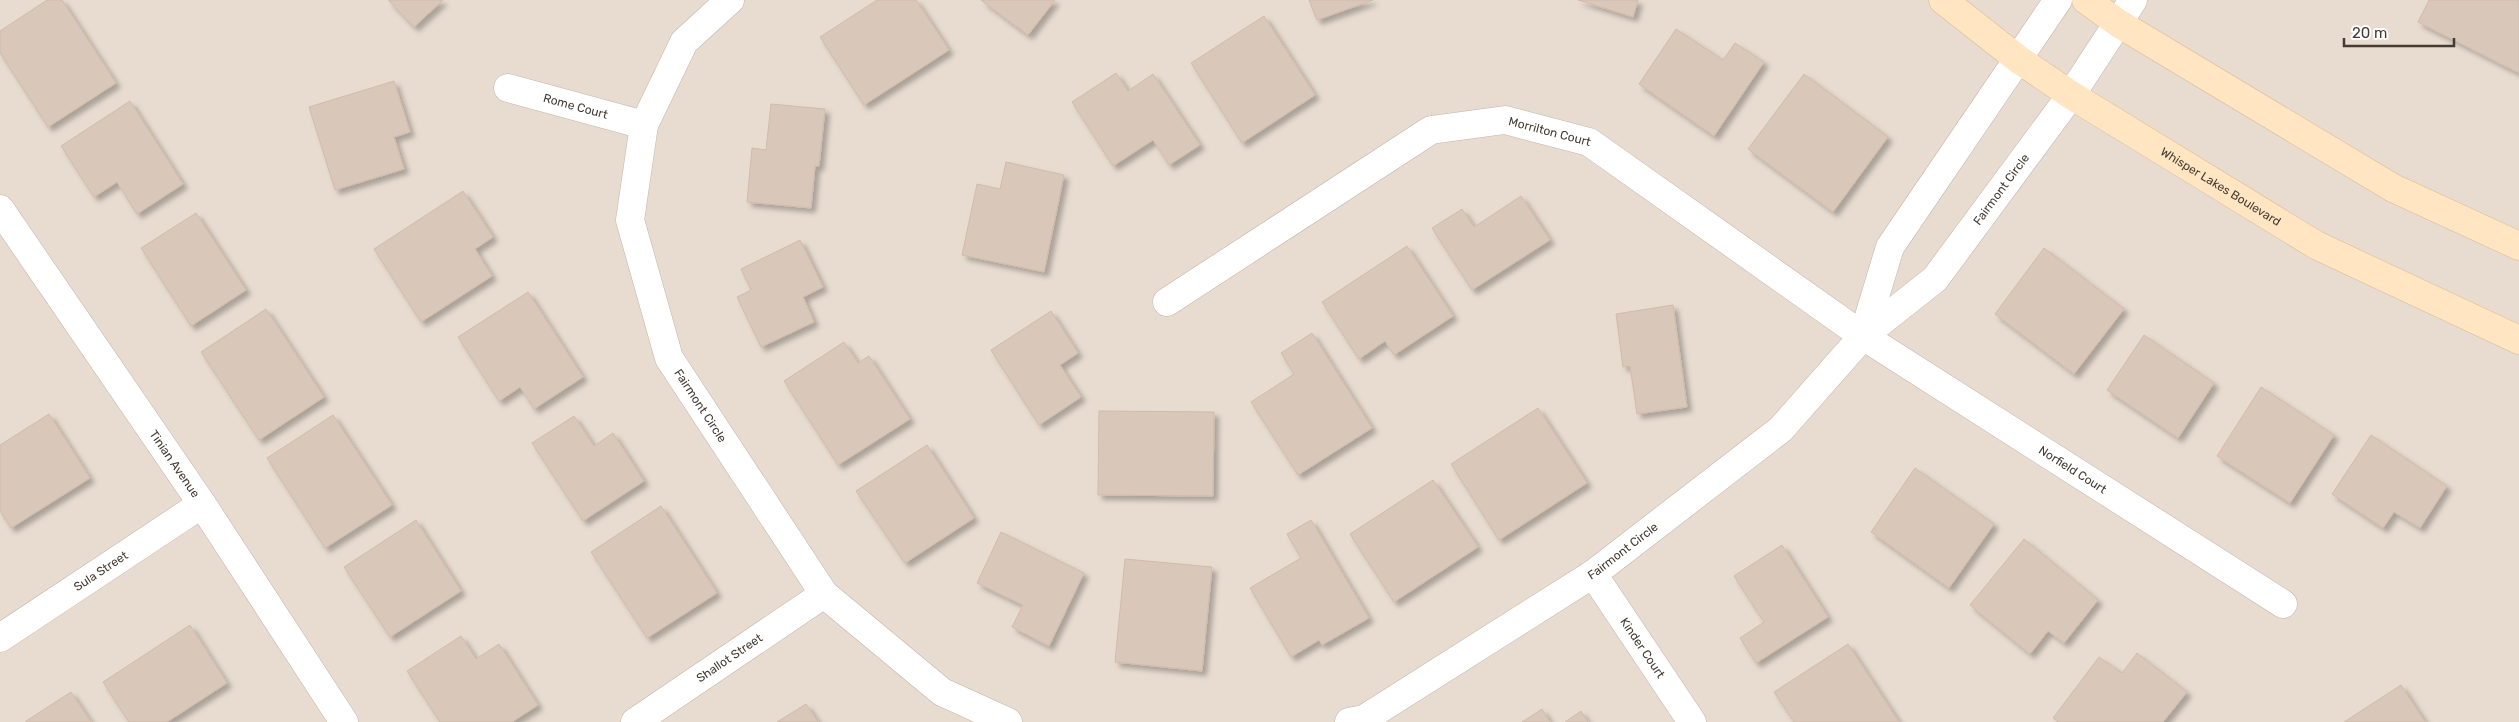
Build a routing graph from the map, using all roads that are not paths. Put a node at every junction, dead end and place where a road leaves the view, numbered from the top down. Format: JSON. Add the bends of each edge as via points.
{"nodes":[{"id":1,"x":730,"y":0,"type":"edge"},
{"id":2,"x":1943,"y":0,"type":"edge"},
{"id":3,"x":2058,"y":0,"type":"edge"},
{"id":4,"x":2086,"y":0,"type":"edge"},
{"id":5,"x":2133,"y":0,"type":"edge"},
{"id":6,"x":2118,"y":22,"type":"junction"},
{"id":7,"x":2018,"y":59,"type":"junction"},
{"id":8,"x":508,"y":88,"type":"dead end"},
{"id":9,"x":2071,"y":95,"type":"junction"},
{"id":10,"x":644,"y":125,"type":"junction"},
{"id":11,"x":0,"y":210,"type":"edge"},
{"id":12,"x":2519,"y":246,"type":"edge"},
{"id":13,"x":1168,"y":302,"type":"dead end"},
{"id":14,"x":1863,"y":336,"type":"junction"},
{"id":15,"x":2519,"y":340,"type":"edge"},
{"id":16,"x":202,"y":504,"type":"junction"},
{"id":17,"x":1593,"y":574,"type":"junction"},
{"id":18,"x":824,"y":594,"type":"junction"},
{"id":19,"x":2283,"y":604,"type":"dead end"},
{"id":20,"x":0,"y":638,"type":"edge"},
{"id":21,"x":344,"y":722,"type":"edge"},
{"id":22,"x":635,"y":722,"type":"edge"},
{"id":23,"x":1008,"y":722,"type":"edge"},
{"id":24,"x":1349,"y":722,"type":"edge"},
{"id":25,"x":1692,"y":722,"type":"edge"}],
"edges":[{"from":1,"to":10,"type":"street","name":"Fairmont Circle","via":[[684,42]]},
{"from":2,"to":7,"type":"street","name":"Whisper Lakes Boulevard"},
{"from":3,"to":7,"type":"street","name":"Fairmont Circle"},
{"from":4,"to":6,"type":"street"},
{"from":5,"to":6,"type":"street","name":"Fairmont Circle"},
{"from":6,"to":9,"type":"street","name":"Fairmont Circle"},
{"from":6,"to":12,"type":"street","via":[[2394,188]]},
{"from":7,"to":9,"type":"street","name":"Whisper Lakes Boulevard"},
{"from":7,"to":14,"type":"street","name":"Fairmont Circle","via":[[1890,247]]},
{"from":8,"to":10,"type":"street","name":"Rome Court"},
{"from":9,"to":14,"type":"street","name":"Fairmont Circle","via":[[1935,280]]},
{"from":9,"to":15,"type":"street","name":"Whisper Lakes Boulevard","via":[[2316,245]]},
{"from":10,"to":18,"type":"street","name":"Fairmont Circle","via":[[630,220],[670,358]]},
{"from":11,"to":16,"type":"street","name":"Tinian Avenue"},
{"from":13,"to":14,"type":"street","name":"Morrilton Court","via":[[1432,130],[1505,120],[1588,142]]},
{"from":14,"to":17,"type":"street","name":"Fairmont Circle","via":[[1780,429]]},
{"from":14,"to":19,"type":"street","name":"Norfield Court"},
{"from":16,"to":20,"type":"street","name":"Sula Street"},
{"from":16,"to":21,"type":"street","name":"Tinian Avenue"},
{"from":17,"to":24,"type":"street","name":"Fairmont Circle","via":[[1364,719]]},
{"from":17,"to":25,"type":"street","name":"Kinder Court"},
{"from":18,"to":22,"type":"street","name":"Shallot Street"},
{"from":18,"to":23,"type":"street","name":"Fairmont Circle","via":[[942,692]]}]}
